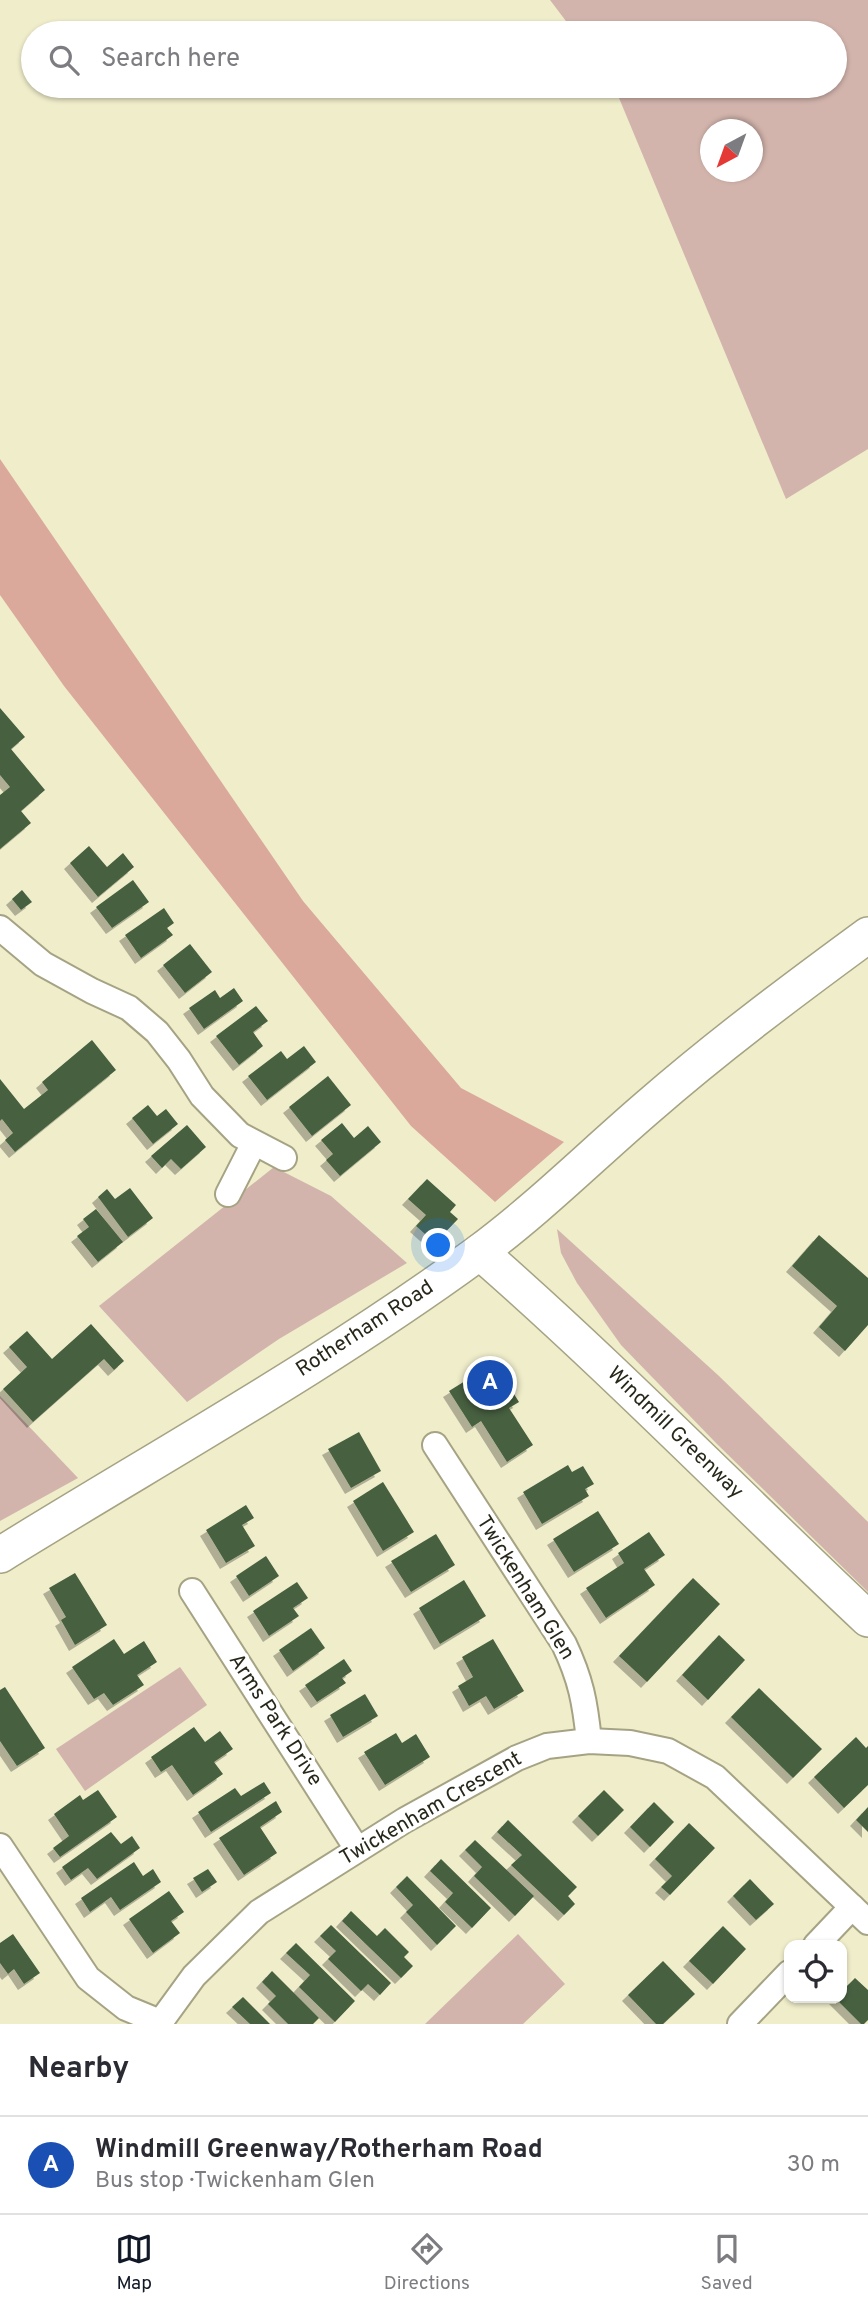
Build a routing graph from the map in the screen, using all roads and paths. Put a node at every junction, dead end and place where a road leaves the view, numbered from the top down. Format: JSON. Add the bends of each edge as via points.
{"nodes":[{"id":1,"x":0,"y":928,"type":"edge"},
{"id":2,"x":868,"y":935,"type":"edge"},
{"id":3,"x":254,"y":1143,"type":"junction"},
{"id":4,"x":284,"y":1158,"type":"dead end"},
{"id":5,"x":228,"y":1194,"type":"dead end"},
{"id":6,"x":480,"y":1252,"type":"junction"},
{"id":7,"x":435,"y":1445,"type":"dead end"},
{"id":8,"x":0,"y":1555,"type":"edge"},
{"id":9,"x":192,"y":1591,"type":"dead end"},
{"id":10,"x":868,"y":1619,"type":"edge"},
{"id":11,"x":589,"y":1741,"type":"junction"},
{"id":12,"x":0,"y":1846,"type":"edge"},
{"id":13,"x":357,"y":1849,"type":"junction"},
{"id":14,"x":860,"y":1914,"type":"edge"},
{"id":15,"x":823,"y":1940,"type":"edge"},
{"id":16,"x":784,"y":1978,"type":"edge"},
{"id":17,"x":160,"y":2023,"type":"edge"},
{"id":18,"x":740,"y":2024,"type":"edge"}],
"edges":[{"from":1,"to":3,"type":"street","via":[[43,964],[129,1008],[157,1032],[202,1096]]},
{"from":2,"to":6,"type":"main road","name":"Rotherham Road","via":[[743,1028]]},
{"from":3,"to":4,"type":"street"},
{"from":3,"to":5,"type":"street"},
{"from":6,"to":8,"type":"main road","name":"Rotherham Road","via":[[374,1326]]},
{"from":6,"to":10,"type":"main road","name":"Windmill Greenway","via":[[661,1417]]},
{"from":7,"to":11,"type":"street","name":"Twickenham Glen","via":[[564,1644],[585,1700]]},
{"from":9,"to":13,"type":"street","name":"Arms Park Drive"},
{"from":11,"to":13,"type":"street","name":"Twickenham Crescent","via":[[547,1746],[517,1758]]},
{"from":11,"to":14,"type":"street","name":"Twickenham Crescent","via":[[668,1751],[715,1777]]},
{"from":12,"to":17,"type":"street","via":[[88,1978],[126,2008]]},
{"from":13,"to":17,"type":"street","name":"Twickenham Crescent","via":[[259,1912],[194,1976]]},
{"from":14,"to":15,"type":"street"},
{"from":16,"to":18,"type":"street"}]}
